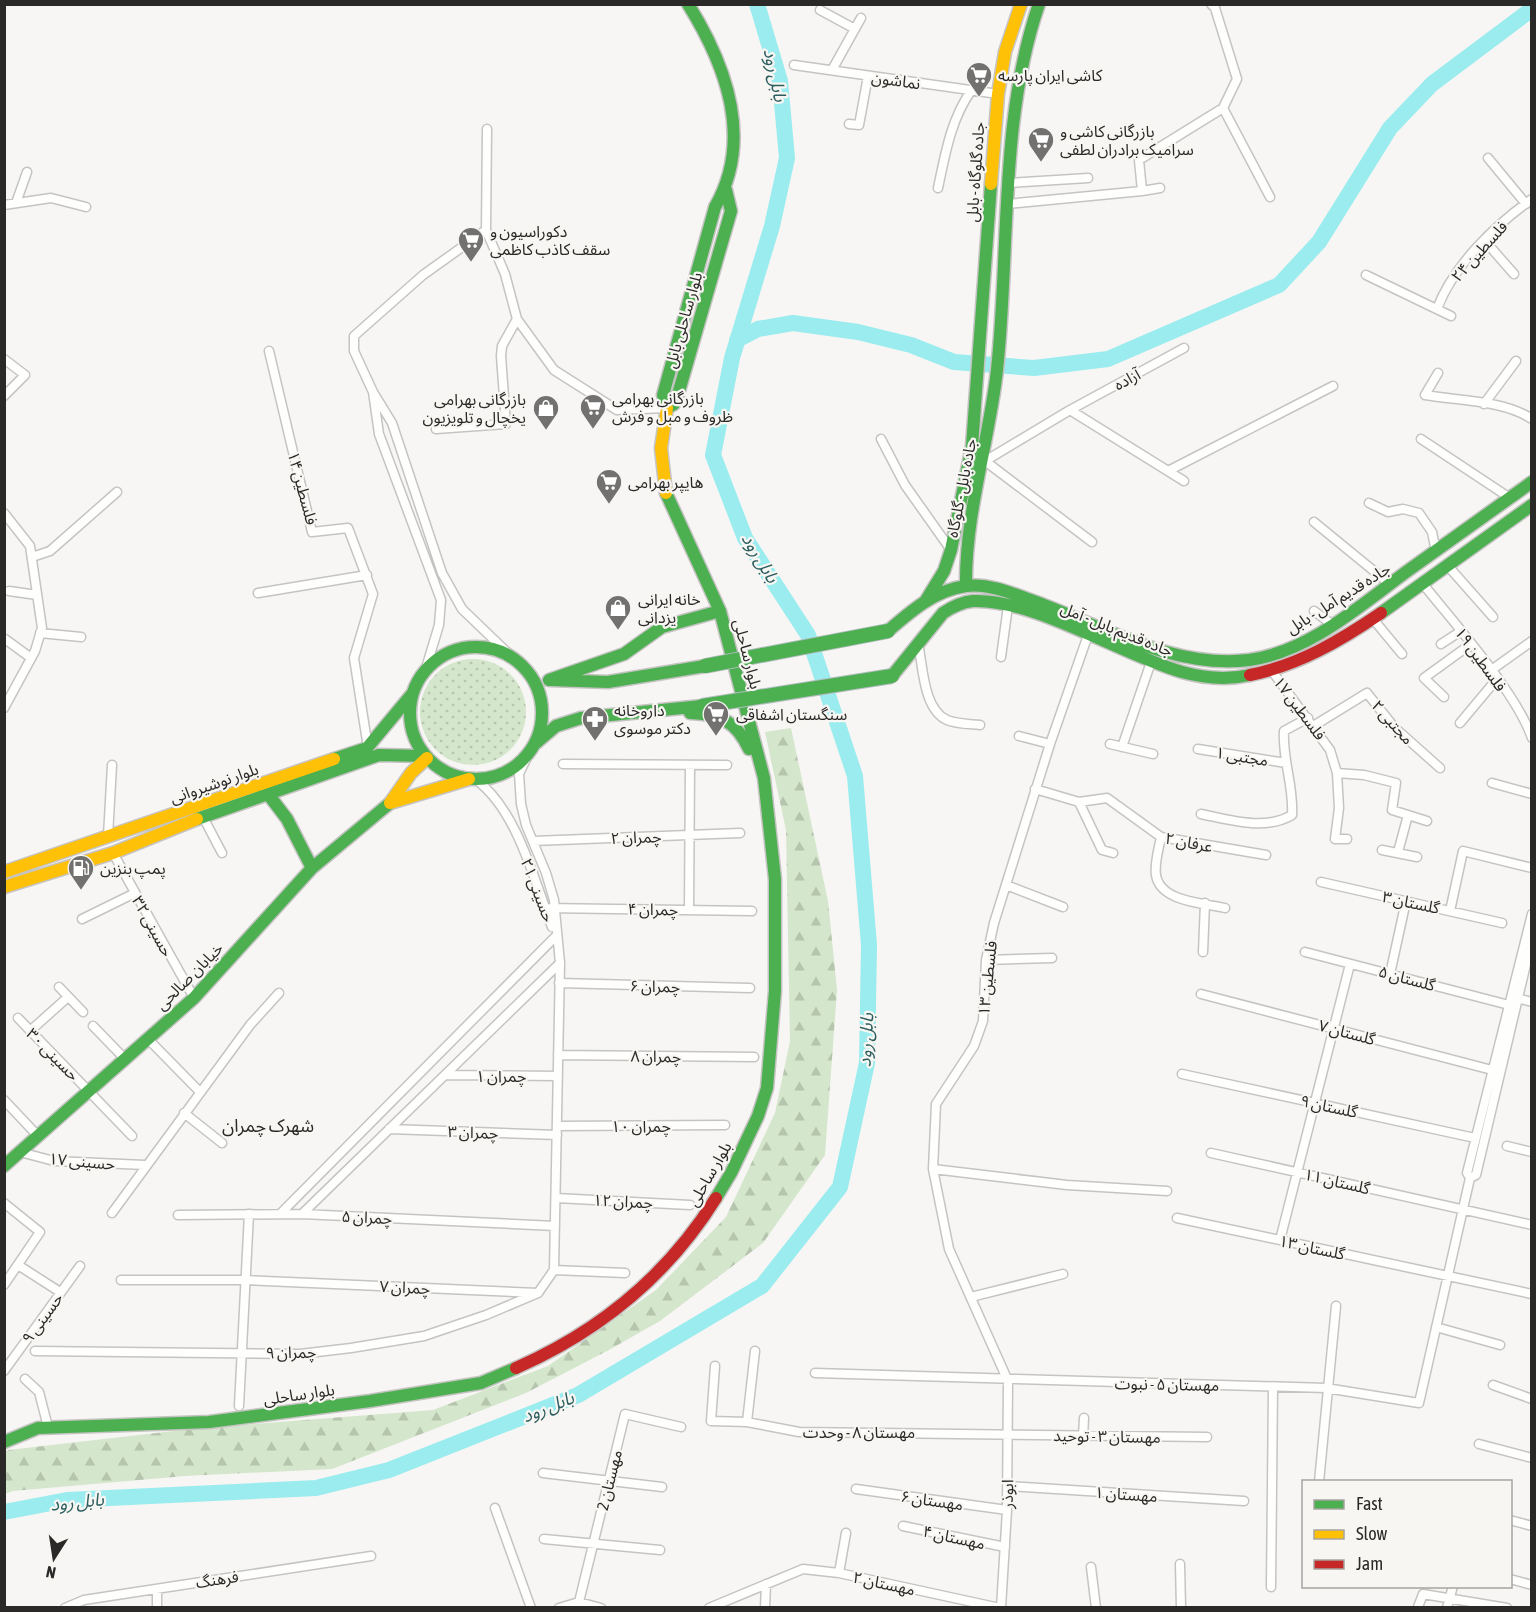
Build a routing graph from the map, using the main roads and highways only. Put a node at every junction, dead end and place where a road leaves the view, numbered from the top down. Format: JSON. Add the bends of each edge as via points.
{"nodes":[{"id":1,"x":688,"y":4,"type":"edge"},
{"id":2,"x":1021,"y":4,"type":"edge"},
{"id":3,"x":1039,"y":4,"type":"edge"},
{"id":4,"x":987,"y":242,"type":"junction"},
{"id":5,"x":1005,"y":244,"type":"junction"},
{"id":6,"x":667,"y":408,"type":"joint"},
{"id":7,"x":1532,"y":482,"type":"edge"},
{"id":8,"x":1532,"y":505,"type":"edge"},
{"id":9,"x":966,"y":593,"type":"junction"},
{"id":10,"x":925,"y":602,"type":"junction"},
{"id":11,"x":720,"y":611,"type":"junction"},
{"id":12,"x":529,"y":673,"type":"junction"},
{"id":13,"x":549,"y":680,"type":"junction"},
{"id":14,"x":412,"y":694,"type":"junction"},
{"id":15,"x":638,"y":712,"type":"junction"},
{"id":16,"x":531,"y":750,"type":"junction"},
{"id":17,"x":373,"y":751,"type":"junction"},
{"id":18,"x":395,"y":757,"type":"junction"},
{"id":19,"x":426,"y":757,"type":"junction"},
{"id":20,"x":411,"y":773,"type":"junction"},
{"id":21,"x":764,"y":778,"type":"junction"},
{"id":22,"x":472,"y":779,"type":"junction"},
{"id":23,"x":268,"y":794,"type":"junction"},
{"id":24,"x":390,"y":803,"type":"junction"},
{"id":25,"x":312,"y":868,"type":"junction"},
{"id":26,"x":4,"y":872,"type":"edge"},
{"id":27,"x":4,"y":887,"type":"edge"},
{"id":28,"x":4,"y":1166,"type":"edge"},
{"id":29,"x":4,"y":1442,"type":"edge"}],
"edges":[{"from":1,"to":6,"type":"main road","name":"بلوار ساحلی بابل","via":[[730,87],[734,142],[726,190],[715,207],[663,395]]},
{"from":2,"to":4,"type":"main road","name":"جاده گلوگاه - بابل","via":[[1005,52],[998,94]]},
{"from":3,"to":5,"type":"main road","via":[[1018,78]]},
{"from":4,"to":5,"type":"main road"},
{"from":4,"to":10,"type":"main road","name":"جاده گلوگاه - بابل","via":[[972,446],[951,550],[944,571]]},
{"from":5,"to":9,"type":"main road","name":"جاده بابل - گلوگاه","via":[[1000,345],[985,461],[966,544]]},
{"from":6,"to":11,"type":"main road","name":"بلوار ساحلی","via":[[660,465],[668,499]]},
{"from":7,"to":9,"type":"main road","name":"جاده قدیم آمل - بابل","via":[[1333,624],[1266,658],[1237,663],[1191,660],[1149,648],[997,589]]},
{"from":8,"to":9,"type":"main road","name":"جاده قدیم بابل - آمل","via":[[1373,619],[1321,649],[1272,671],[1245,677],[1213,678],[1180,672]]},
{"from":9,"to":10,"type":"main road"},
{"from":9,"to":15,"type":"main road","bridge":true,"via":[[938,616],[906,664],[891,676],[702,706]]},
{"from":10,"to":13,"type":"main road","bridge":true,"via":[[888,631],[597,684]]},
{"from":11,"to":13,"type":"main road","via":[[662,627],[624,654]]},
{"from":11,"to":21,"type":"main road","name":"بلوار ساحلی"},
{"from":12,"to":13,"type":"main road"},
{"from":12,"to":14,"type":"main road","via":[[511,656],[494,648],[457,648],[426,668]]},
{"from":12,"to":16,"type":"main road","via":[[543,708],[541,727]]},
{"from":14,"to":17,"type":"main road"},
{"from":14,"to":19,"type":"main road","via":[[410,726]]},
{"from":15,"to":16,"type":"main road","via":[[581,718],[556,726]]},
{"from":15,"to":21,"type":"main road","via":[[714,713],[725,717],[743,733]]},
{"from":16,"to":22,"type":"main road","via":[[513,768],[495,777]]},
{"from":17,"to":18,"type":"main road","name":"بلوار نوشیروانی"},
{"from":17,"to":23,"type":"main road","name":"بلوار نوشیروانی"},
{"from":17,"to":26,"type":"main road","name":"بلوار نوشیروانی"},
{"from":18,"to":19,"type":"main road","name":"بلوار نوشیروانی"},
{"from":18,"to":20,"type":"main road"},
{"from":19,"to":20,"type":"main road"},
{"from":19,"to":22,"type":"main road","via":[[452,775]]},
{"from":20,"to":24,"type":"main road"},
{"from":21,"to":29,"type":"main road","name":"بلوار ساحلی","via":[[772,831],[776,911],[775,991],[767,1088],[731,1173],[677,1254],[657,1275],[583,1334],[481,1383],[209,1422],[38,1428]]},
{"from":22,"to":24,"type":"main road"},
{"from":23,"to":25,"type":"main road","via":[[287,819]]},
{"from":23,"to":27,"type":"main road","name":"بلوار نوشیروانی","via":[[113,853]]},
{"from":24,"to":25,"type":"main road","name":"خيابان صالحی"},
{"from":25,"to":28,"type":"main road","name":"خيابان صالحی","via":[[194,998]]}]}
